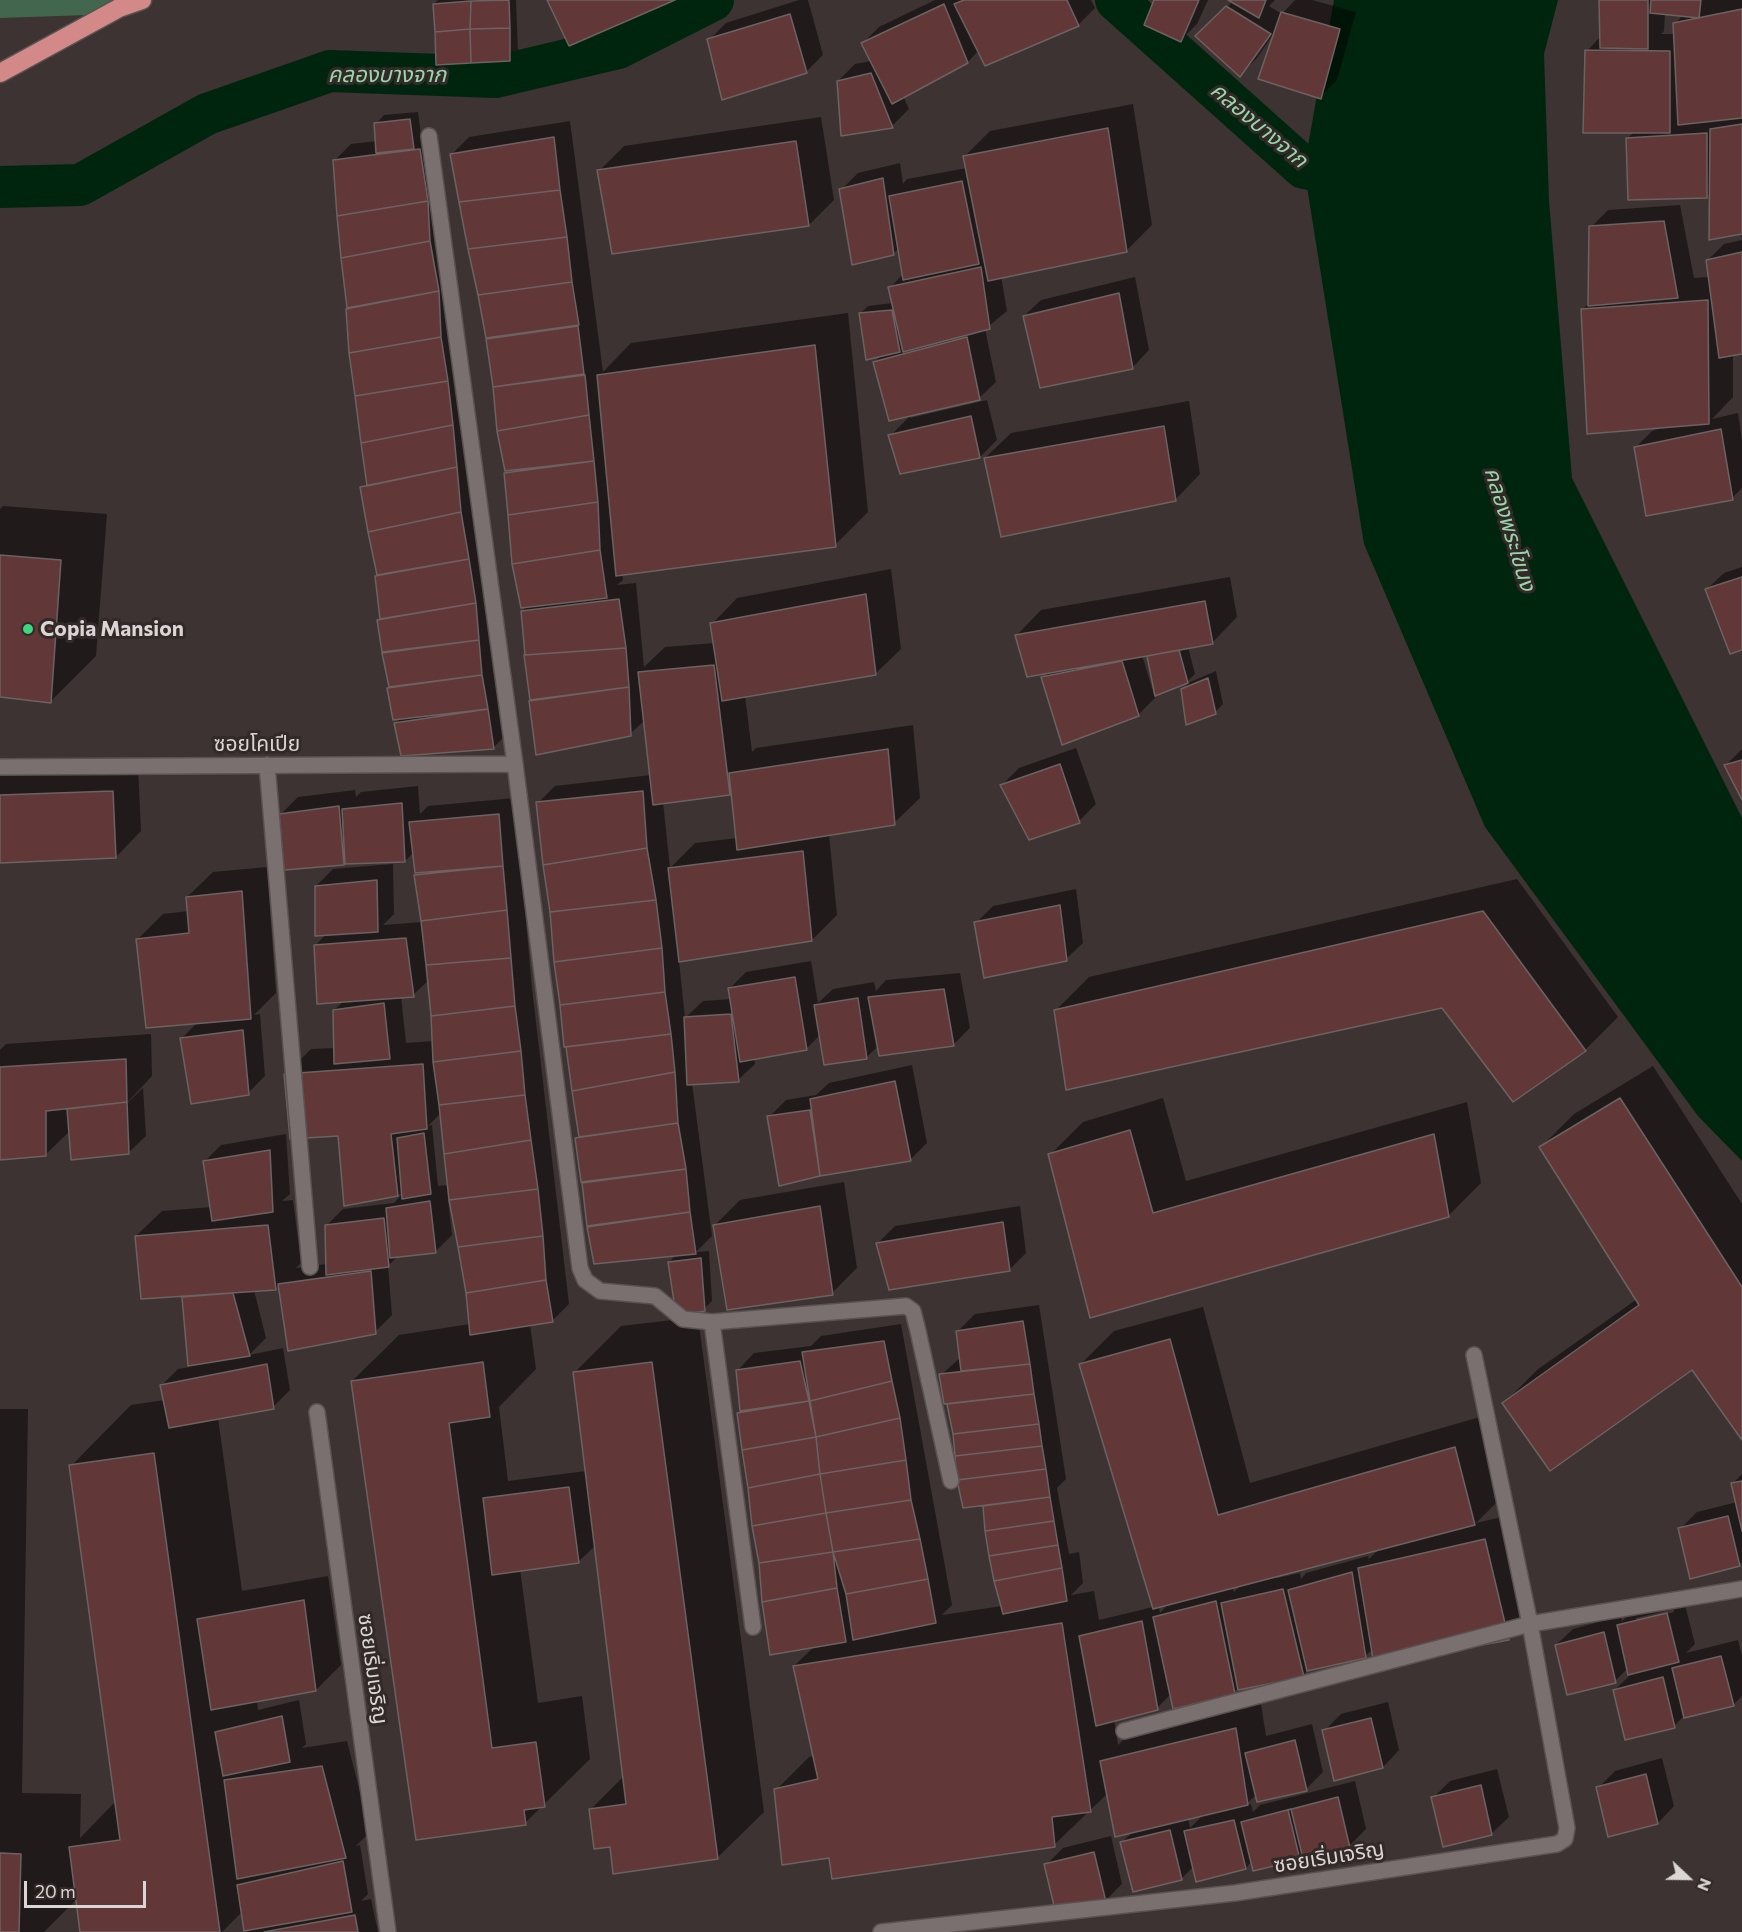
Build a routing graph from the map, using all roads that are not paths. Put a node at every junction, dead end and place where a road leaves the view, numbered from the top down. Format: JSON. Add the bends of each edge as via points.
{"nodes":[{"id":1,"x":142,"y":0,"type":"edge"},
{"id":2,"x":8,"y":69,"type":"edge"},
{"id":3,"x":0,"y":77,"type":"edge"},
{"id":4,"x":429,"y":136,"type":"dead end"},
{"id":5,"x":515,"y":764,"type":"junction"},
{"id":6,"x":267,"y":765,"type":"junction"},
{"id":7,"x":0,"y":767,"type":"edge"},
{"id":8,"x":310,"y":1266,"type":"dead end"},
{"id":9,"x":712,"y":1322,"type":"junction"},
{"id":10,"x":1474,"y":1355,"type":"dead end"},
{"id":11,"x":317,"y":1412,"type":"dead end"},
{"id":12,"x":951,"y":1481,"type":"dead end"},
{"id":13,"x":1742,"y":1589,"type":"edge"},
{"id":14,"x":1530,"y":1624,"type":"junction"},
{"id":15,"x":753,"y":1627,"type":"dead end"},
{"id":16,"x":1124,"y":1731,"type":"dead end"},
{"id":17,"x":387,"y":1932,"type":"edge"},
{"id":18,"x":881,"y":1932,"type":"edge"}],
"edges":[{"from":1,"to":2,"type":"highway"},
{"from":2,"to":3,"type":"highway"},
{"from":4,"to":5,"type":"street"},
{"from":5,"to":6,"type":"street","name":"ซอยโคเปีย"},
{"from":5,"to":9,"type":"street","via":[[580,1268],[585,1280],[600,1291],[655,1296],[683,1319]]},
{"from":6,"to":7,"type":"street","name":"ซอยโคเปีย"},
{"from":6,"to":8,"type":"street"},
{"from":9,"to":12,"type":"street","via":[[906,1306],[913,1311]]},
{"from":9,"to":15,"type":"street"},
{"from":10,"to":14,"type":"street","name":"ซอยเริ่มเจริญ"},
{"from":11,"to":17,"type":"street","name":"ซอยเริ่มเจริญ"},
{"from":13,"to":14,"type":"street"},
{"from":14,"to":16,"type":"street"},
{"from":14,"to":18,"type":"street","name":"ซอยเริ่มเจริญ","via":[[1567,1828],[1565,1839],[1557,1844],[1235,1893]]}]}
